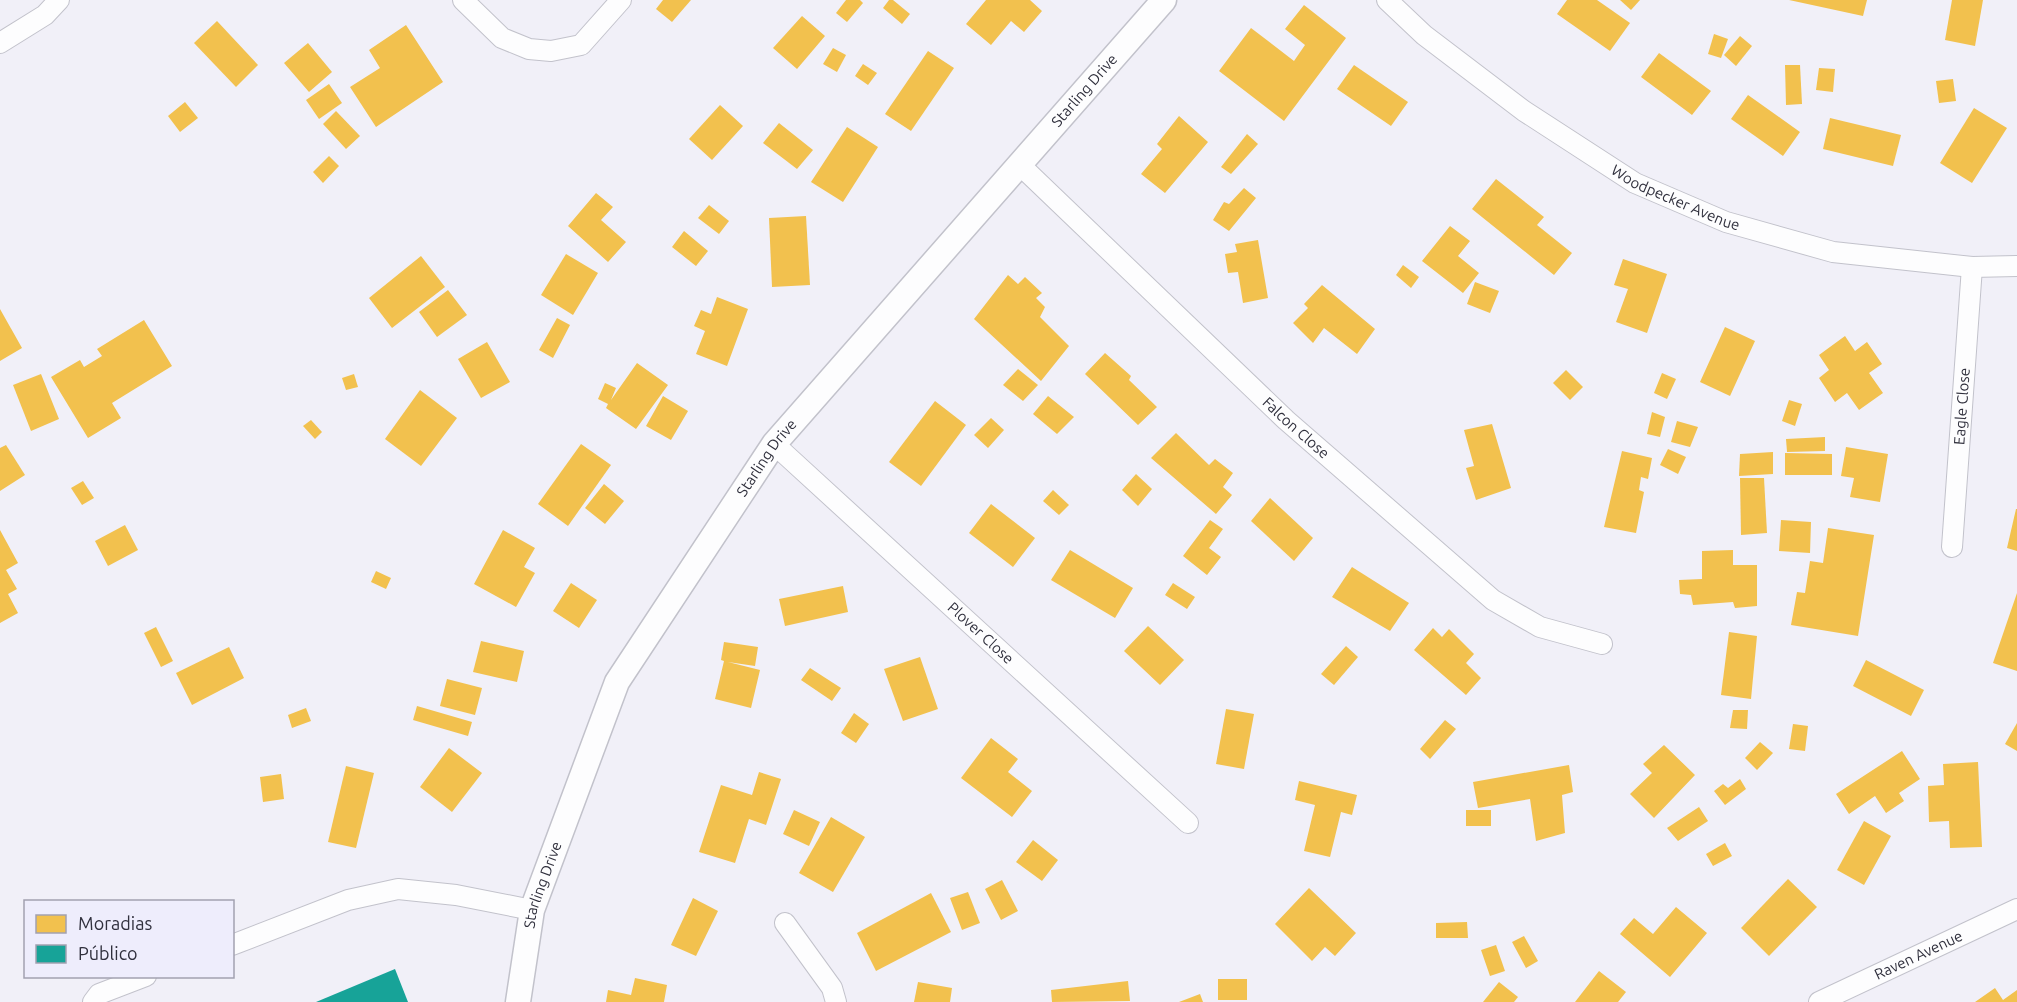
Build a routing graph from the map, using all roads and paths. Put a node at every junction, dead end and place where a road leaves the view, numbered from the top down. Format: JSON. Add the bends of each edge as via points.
{"nodes":[{"id":1,"x":59,"y":0,"type":"edge"},
{"id":2,"x":463,"y":0,"type":"edge"},
{"id":3,"x":621,"y":0,"type":"edge"},
{"id":4,"x":1164,"y":0,"type":"edge"},
{"id":5,"x":1387,"y":0,"type":"edge"},
{"id":6,"x":0,"y":43,"type":"edge"},
{"id":7,"x":1020,"y":165,"type":"junction"},
{"id":8,"x":2017,"y":266,"type":"edge"},
{"id":9,"x":1972,"y":267,"type":"junction"},
{"id":10,"x":774,"y":444,"type":"junction"},
{"id":11,"x":1953,"y":547,"type":"dead end"},
{"id":12,"x":1602,"y":644,"type":"dead end"},
{"id":13,"x":1188,"y":824,"type":"dead end"},
{"id":14,"x":2017,"y":909,"type":"edge"},
{"id":15,"x":532,"y":910,"type":"junction"},
{"id":16,"x":785,"y":923,"type":"dead end"},
{"id":17,"x":234,"y":944,"type":"edge"},
{"id":18,"x":141,"y":978,"type":"edge"},
{"id":19,"x":93,"y":1002,"type":"edge"},
{"id":20,"x":518,"y":1002,"type":"edge"},
{"id":21,"x":836,"y":1002,"type":"edge"},
{"id":22,"x":1819,"y":1002,"type":"edge"}],
"edges":[{"from":1,"to":6,"type":"street","via":[[45,15]]},
{"from":2,"to":3,"type":"street","via":[[502,38],[529,49],[551,51],[581,45]]},
{"from":4,"to":7,"type":"street","name":"Starling Drive"},
{"from":5,"to":9,"type":"street","name":"Woodpecker Avenue","via":[[1424,35],[1524,111],[1635,183],[1726,222],[1833,252]]},
{"from":7,"to":10,"type":"street","name":"Starling Drive"},
{"from":7,"to":12,"type":"street","name":"Falcon Close","via":[[1286,420],[1493,600],[1540,627]]},
{"from":8,"to":9,"type":"street","name":"Woodpecker Avenue"},
{"from":9,"to":11,"type":"street","name":"Eagle Close"},
{"from":10,"to":13,"type":"street","name":"Plover Close"},
{"from":10,"to":15,"type":"street","name":"Starling Drive","via":[[617,682]]},
{"from":14,"to":22,"type":"street","name":"Raven Avenue"},
{"from":15,"to":17,"type":"street","via":[[456,895],[398,889],[348,900]]},
{"from":15,"to":20,"type":"street","name":"Starling Drive"},
{"from":16,"to":21,"type":"street","via":[[832,988]]},
{"from":18,"to":19,"type":"street","via":[[99,994]]}]}
